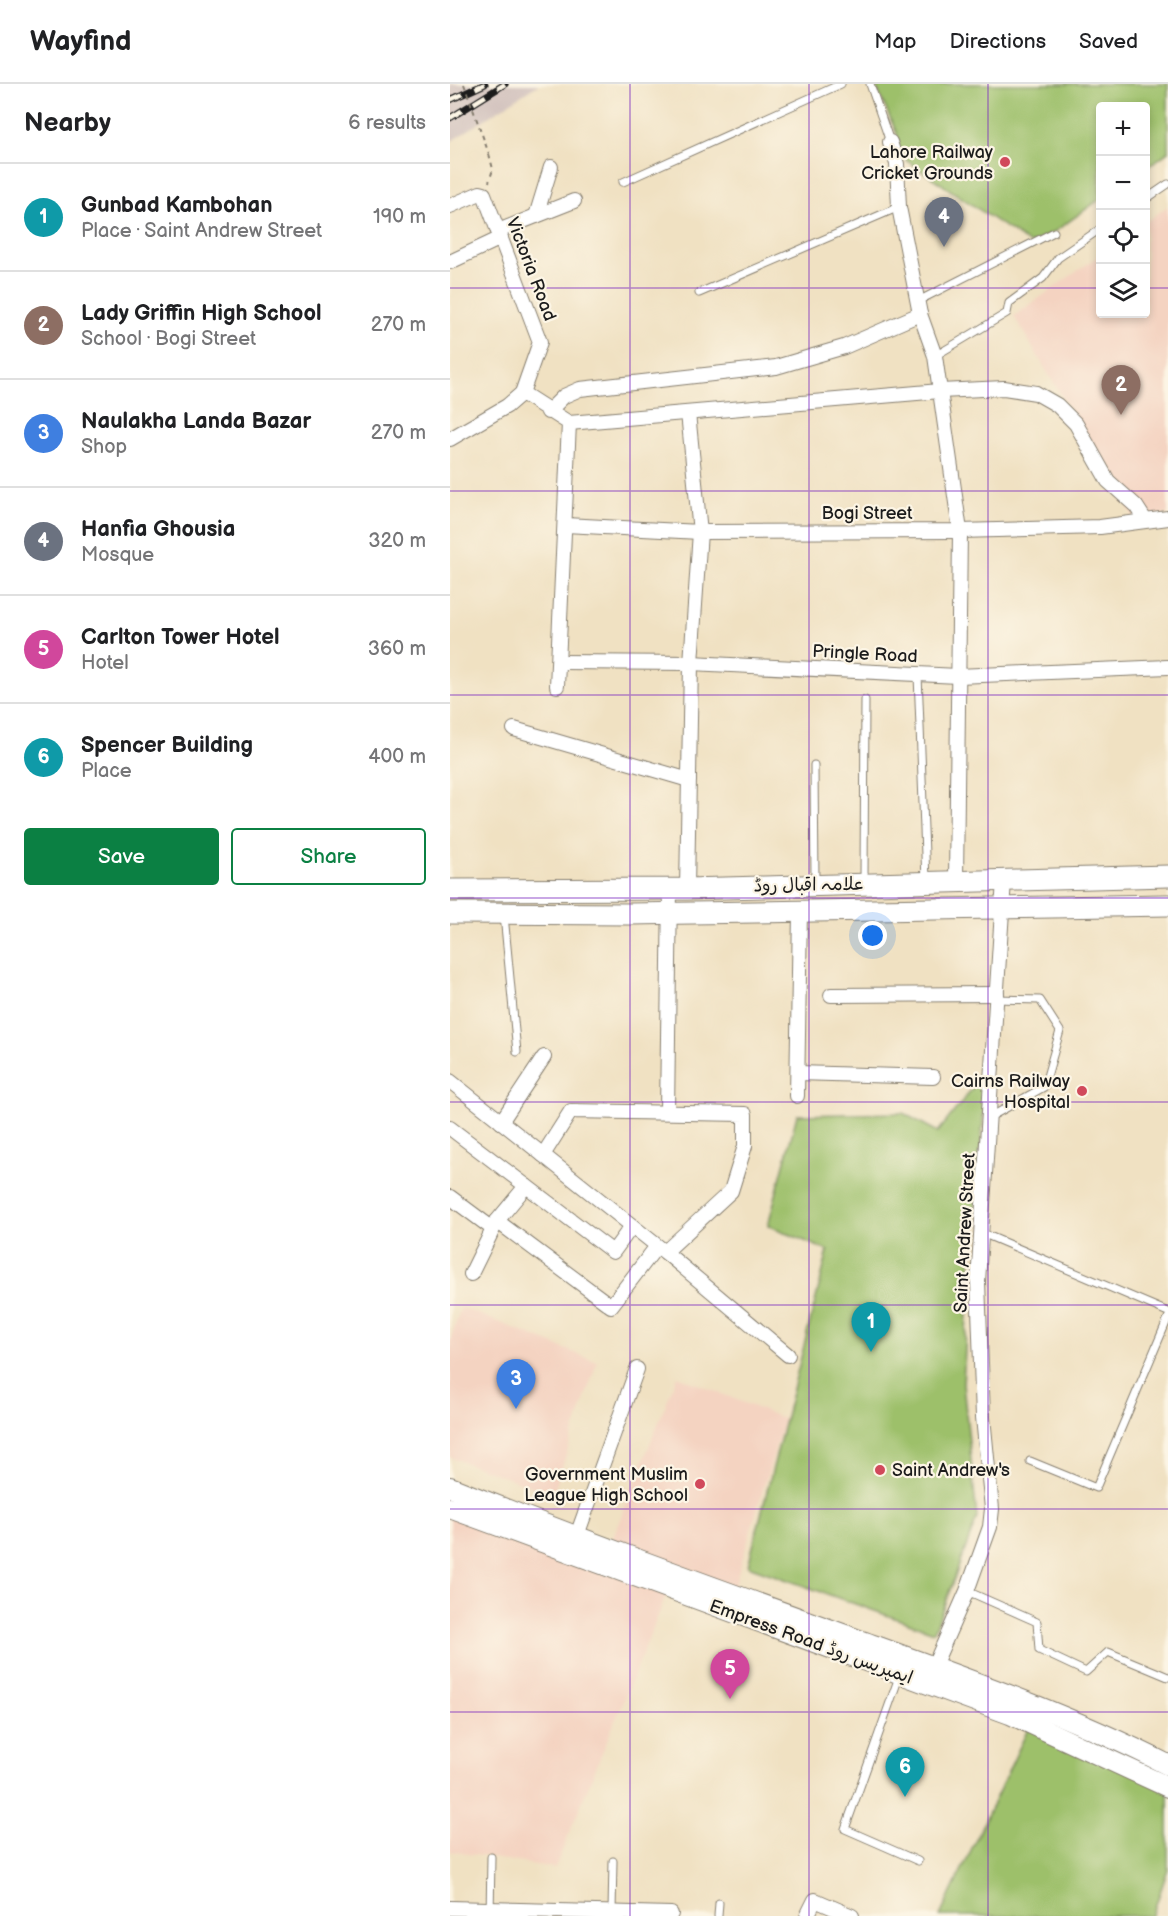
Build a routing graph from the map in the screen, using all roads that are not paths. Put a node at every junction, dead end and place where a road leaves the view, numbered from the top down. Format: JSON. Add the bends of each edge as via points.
{"nodes":[{"id":1,"x":841,"y":84,"type":"edge"},
{"id":2,"x":870,"y":84,"type":"edge"},
{"id":3,"x":890,"y":142,"type":"joint"},
{"id":4,"x":551,"y":167,"type":"dead end"},
{"id":5,"x":624,"y":182,"type":"dead end"},
{"id":6,"x":1168,"y":184,"type":"edge"},
{"id":7,"x":1150,"y":196,"type":"edge"},
{"id":8,"x":574,"y":201,"type":"dead end"},
{"id":9,"x":450,"y":206,"type":"edge"},
{"id":10,"x":899,"y":207,"type":"junction"},
{"id":11,"x":536,"y":216,"type":"junction"},
{"id":12,"x":1054,"y":232,"type":"dead end"},
{"id":13,"x":1096,"y":232,"type":"edge"},
{"id":14,"x":499,"y":234,"type":"junction"},
{"id":15,"x":450,"y":262,"type":"edge"},
{"id":16,"x":699,"y":293,"type":"dead end"},
{"id":17,"x":919,"y":307,"type":"junction"},
{"id":18,"x":935,"y":356,"type":"junction"},
{"id":19,"x":940,"y":391,"type":"junction"},
{"id":20,"x":522,"y":393,"type":"junction"},
{"id":21,"x":548,"y":412,"type":"junction"},
{"id":22,"x":688,"y":413,"type":"junction"},
{"id":23,"x":568,"y":423,"type":"junction"},
{"id":24,"x":450,"y":438,"type":"edge"},
{"id":25,"x":1168,"y":518,"type":"edge"},
{"id":26,"x":1145,"y":520,"type":"junction"},
{"id":27,"x":565,"y":525,"type":"junction"},
{"id":28,"x":960,"y":531,"type":"junction"},
{"id":29,"x":700,"y":532,"type":"junction"},
{"id":30,"x":560,"y":662,"type":"junction"},
{"id":31,"x":691,"y":663,"type":"junction"},
{"id":32,"x":1168,"y":667,"type":"edge"},
{"id":33,"x":918,"y":675,"type":"junction"},
{"id":34,"x":958,"y":676,"type":"junction"},
{"id":35,"x":557,"y":686,"type":"dead end"},
{"id":36,"x":865,"y":700,"type":"dead end"},
{"id":37,"x":514,"y":729,"type":"dead end"},
{"id":38,"x":813,"y":765,"type":"dead end"},
{"id":39,"x":689,"y":780,"type":"junction"},
{"id":40,"x":1168,"y":876,"type":"edge"},
{"id":41,"x":1004,"y":880,"type":"junction"},
{"id":42,"x":956,"y":881,"type":"junction"},
{"id":43,"x":927,"y":882,"type":"junction"},
{"id":44,"x":864,"y":884,"type":"junction"},
{"id":45,"x":815,"y":885,"type":"junction"},
{"id":46,"x":678,"y":889,"type":"junction"},
{"id":47,"x":450,"y":890,"type":"edge"},
{"id":48,"x":1168,"y":905,"type":"edge"},
{"id":49,"x":1002,"y":908,"type":"junction"},
{"id":50,"x":800,"y":911,"type":"junction"},
{"id":51,"x":504,"y":912,"type":"junction"},
{"id":52,"x":450,"y":913,"type":"edge"},
{"id":53,"x":669,"y":914,"type":"junction"},
{"id":54,"x":831,"y":995,"type":"dead end"},
{"id":55,"x":997,"y":997,"type":"junction"},
{"id":56,"x":517,"y":1052,"type":"dead end"},
{"id":57,"x":544,"y":1057,"type":"dead end"},
{"id":58,"x":798,"y":1073,"type":"junction"},
{"id":59,"x":933,"y":1077,"type":"dead end"},
{"id":60,"x":450,"y":1082,"type":"edge"},
{"id":61,"x":797,"y":1096,"type":"dead end"},
{"id":62,"x":667,"y":1112,"type":"junction"},
{"id":63,"x":990,"y":1117,"type":"junction"},
{"id":64,"x":501,"y":1122,"type":"junction"},
{"id":65,"x":450,"y":1128,"type":"edge"},
{"id":66,"x":543,"y":1155,"type":"junction"},
{"id":67,"x":526,"y":1186,"type":"junction"},
{"id":68,"x":450,"y":1197,"type":"edge"},
{"id":69,"x":495,"y":1225,"type":"junction"},
{"id":70,"x":632,"y":1226,"type":"junction"},
{"id":71,"x":982,"y":1233,"type":"junction"},
{"id":72,"x":661,"y":1249,"type":"junction"},
{"id":73,"x":471,"y":1274,"type":"dead end"},
{"id":74,"x":1168,"y":1312,"type":"edge"},
{"id":75,"x":1168,"y":1318,"type":"edge"},
{"id":76,"x":788,"y":1355,"type":"dead end"},
{"id":77,"x":637,"y":1370,"type":"dead end"},
{"id":78,"x":1030,"y":1461,"type":"dead end"},
{"id":79,"x":450,"y":1488,"type":"edge"},
{"id":80,"x":450,"y":1508,"type":"edge"},
{"id":81,"x":576,"y":1538,"type":"junction"},
{"id":82,"x":968,"y":1592,"type":"junction"},
{"id":83,"x":900,"y":1674,"type":"junction"},
{"id":84,"x":930,"y":1675,"type":"junction"},
{"id":85,"x":1168,"y":1677,"type":"edge"},
{"id":86,"x":1168,"y":1765,"type":"edge"},
{"id":87,"x":1168,"y":1787,"type":"edge"},
{"id":88,"x":491,"y":1857,"type":"dead end"},
{"id":89,"x":613,"y":1861,"type":"dead end"},
{"id":90,"x":918,"y":1861,"type":"dead end"},
{"id":91,"x":719,"y":1903,"type":"dead end"},
{"id":92,"x":450,"y":1908,"type":"edge"},
{"id":93,"x":490,"y":1913,"type":"edge"},
{"id":94,"x":612,"y":1914,"type":"edge"},
{"id":95,"x":671,"y":1914,"type":"dead end"},
{"id":96,"x":718,"y":1916,"type":"edge"},
{"id":97,"x":807,"y":1916,"type":"edge"},
{"id":98,"x":852,"y":1916,"type":"edge"}],
"edges":[{"from":1,"to":5,"type":"lane"},
{"from":2,"to":3,"type":"lane"},
{"from":3,"to":10,"type":"street","via":[[897,164]]},
{"from":4,"to":11,"type":"street"},
{"from":6,"to":7,"type":"lane"},
{"from":8,"to":11,"type":"street"},
{"from":9,"to":14,"type":"street","name":"Victoria Road","via":[[482,192]]},
{"from":10,"to":16,"type":"lane"},
{"from":10,"to":17,"type":"street"},
{"from":11,"to":14,"type":"street"},
{"from":12,"to":17,"type":"lane"},
{"from":13,"to":18,"type":"lane","via":[[1058,258],[1042,278],[1009,303],[1007,313]]},
{"from":14,"to":15,"type":"street"},
{"from":14,"to":20,"type":"street","name":"Victoria Road","via":[[540,342]]},
{"from":17,"to":18,"type":"street"},
{"from":17,"to":21,"type":"street","via":[[844,347],[776,367],[580,389],[564,396]]},
{"from":18,"to":19,"type":"street"},
{"from":19,"to":22,"type":"street"},
{"from":19,"to":26,"type":"street","via":[[1005,388],[1036,393],[1057,405],[1076,424],[1108,481],[1136,506]]},
{"from":19,"to":28,"type":"street"},
{"from":20,"to":21,"type":"street"},
{"from":20,"to":24,"type":"street","via":[[507,406]]},
{"from":21,"to":23,"type":"street"},
{"from":22,"to":23,"type":"street"},
{"from":22,"to":29,"type":"street"},
{"from":23,"to":27,"type":"street"},
{"from":25,"to":26,"type":"street","name":"Bogi Street"},
{"from":26,"to":28,"type":"street","name":"Bogi Street","via":[[1100,527]]},
{"from":27,"to":29,"type":"street","name":"Bogi Street"},
{"from":27,"to":30,"type":"street"},
{"from":28,"to":29,"type":"street","name":"Bogi Street"},
{"from":28,"to":34,"type":"street"},
{"from":29,"to":31,"type":"street"},
{"from":30,"to":31,"type":"street","name":"Pringle Road"},
{"from":30,"to":35,"type":"street"},
{"from":31,"to":33,"type":"street","name":"Pringle Road"},
{"from":31,"to":39,"type":"street"},
{"from":32,"to":34,"type":"street","name":"Pringle Road"},
{"from":33,"to":34,"type":"street","name":"Pringle Road"},
{"from":33,"to":43,"type":"lane"},
{"from":34,"to":42,"type":"street"},
{"from":36,"to":44,"type":"lane"},
{"from":37,"to":39,"type":"street"},
{"from":38,"to":45,"type":"lane"},
{"from":39,"to":46,"type":"street"},
{"from":40,"to":41,"type":"main road","name":"علامہ اقبال روڈ"},
{"from":41,"to":42,"type":"main road","name":"علامہ اقبال روڈ"},
{"from":41,"to":49,"type":"street","name":"Saint Andrew Street"},
{"from":42,"to":43,"type":"main road","name":"علامہ اقبال روڈ"},
{"from":43,"to":44,"type":"main road","name":"علامہ اقبال روڈ"},
{"from":44,"to":45,"type":"main road","name":"علامہ اقبال روڈ"},
{"from":45,"to":46,"type":"main road","name":"علامہ اقبال روڈ"},
{"from":46,"to":47,"type":"main road","name":"علامہ اقبال روڈ"},
{"from":46,"to":53,"type":"street"},
{"from":48,"to":49,"type":"main road","name":"علامہ اقبال روڈ"},
{"from":49,"to":50,"type":"main road","name":"علامہ اقبال روڈ"},
{"from":49,"to":55,"type":"street","name":"Saint Andrew Street"},
{"from":50,"to":53,"type":"main road","name":"علامہ اقبال روڈ"},
{"from":50,"to":58,"type":"street"},
{"from":51,"to":52,"type":"main road","name":"علامہ اقبال روڈ"},
{"from":51,"to":53,"type":"main road","name":"علامہ اقبال روڈ"},
{"from":51,"to":56,"type":"lane"},
{"from":53,"to":62,"type":"street"},
{"from":54,"to":55,"type":"street"},
{"from":55,"to":63,"type":"street","name":"Saint Andrew Street"},
{"from":55,"to":63,"type":"lane","via":[[1040,1000],[1060,1031],[1042,1089]]},
{"from":57,"to":64,"type":"street"},
{"from":58,"to":59,"type":"street"},
{"from":58,"to":61,"type":"street"},
{"from":60,"to":64,"type":"street"},
{"from":62,"to":66,"type":"street","via":[[571,1111]]},
{"from":62,"to":72,"type":"street","via":[[745,1114],[745,1146],[731,1191]]},
{"from":63,"to":71,"type":"street","name":"Saint Andrew Street"},
{"from":64,"to":66,"type":"street"},
{"from":65,"to":67,"type":"street"},
{"from":66,"to":70,"type":"street"},
{"from":67,"to":69,"type":"street"},
{"from":67,"to":70,"type":"street","via":[[613,1252]]},
{"from":68,"to":69,"type":"street"},
{"from":69,"to":72,"type":"street","via":[[611,1306]]},
{"from":69,"to":73,"type":"street"},
{"from":70,"to":72,"type":"street"},
{"from":71,"to":74,"type":"lane"},
{"from":71,"to":82,"type":"street","name":"Saint Andrew Street","via":[[978,1282],[980,1356],[992,1509],[990,1527]]},
{"from":72,"to":76,"type":"street"},
{"from":75,"to":78,"type":"lane","via":[[1096,1488]]},
{"from":77,"to":81,"type":"street"},
{"from":79,"to":81,"type":"main road","name":"Empress Road ایمپریس روڈ"},
{"from":80,"to":83,"type":"main road","name":"Empress Road ایمپریس روڈ"},
{"from":81,"to":84,"type":"main road","name":"Empress Road ایمپریس روڈ"},
{"from":82,"to":84,"type":"street","name":"Saint Andrew Street"},
{"from":82,"to":85,"type":"lane","via":[[1037,1622],[1039,1650],[1086,1672],[1108,1652]]},
{"from":83,"to":84,"type":"main road","name":"Empress Road ایمپریس روڈ"},
{"from":83,"to":90,"type":"lane","via":[[845,1829]]},
{"from":84,"to":86,"type":"main road","name":"Empress Road ایمپریس روڈ","via":[[1045,1710]]},
{"from":84,"to":87,"type":"main road","name":"Empress Road ایمپریس روڈ"},
{"from":88,"to":93,"type":"lane"},
{"from":89,"to":94,"type":"lane"},
{"from":91,"to":96,"type":"lane"},
{"from":92,"to":93,"type":"street"},
{"from":93,"to":94,"type":"street"},
{"from":94,"to":95,"type":"street"},
{"from":97,"to":98,"type":"street","via":[[814,1900]]}]}
